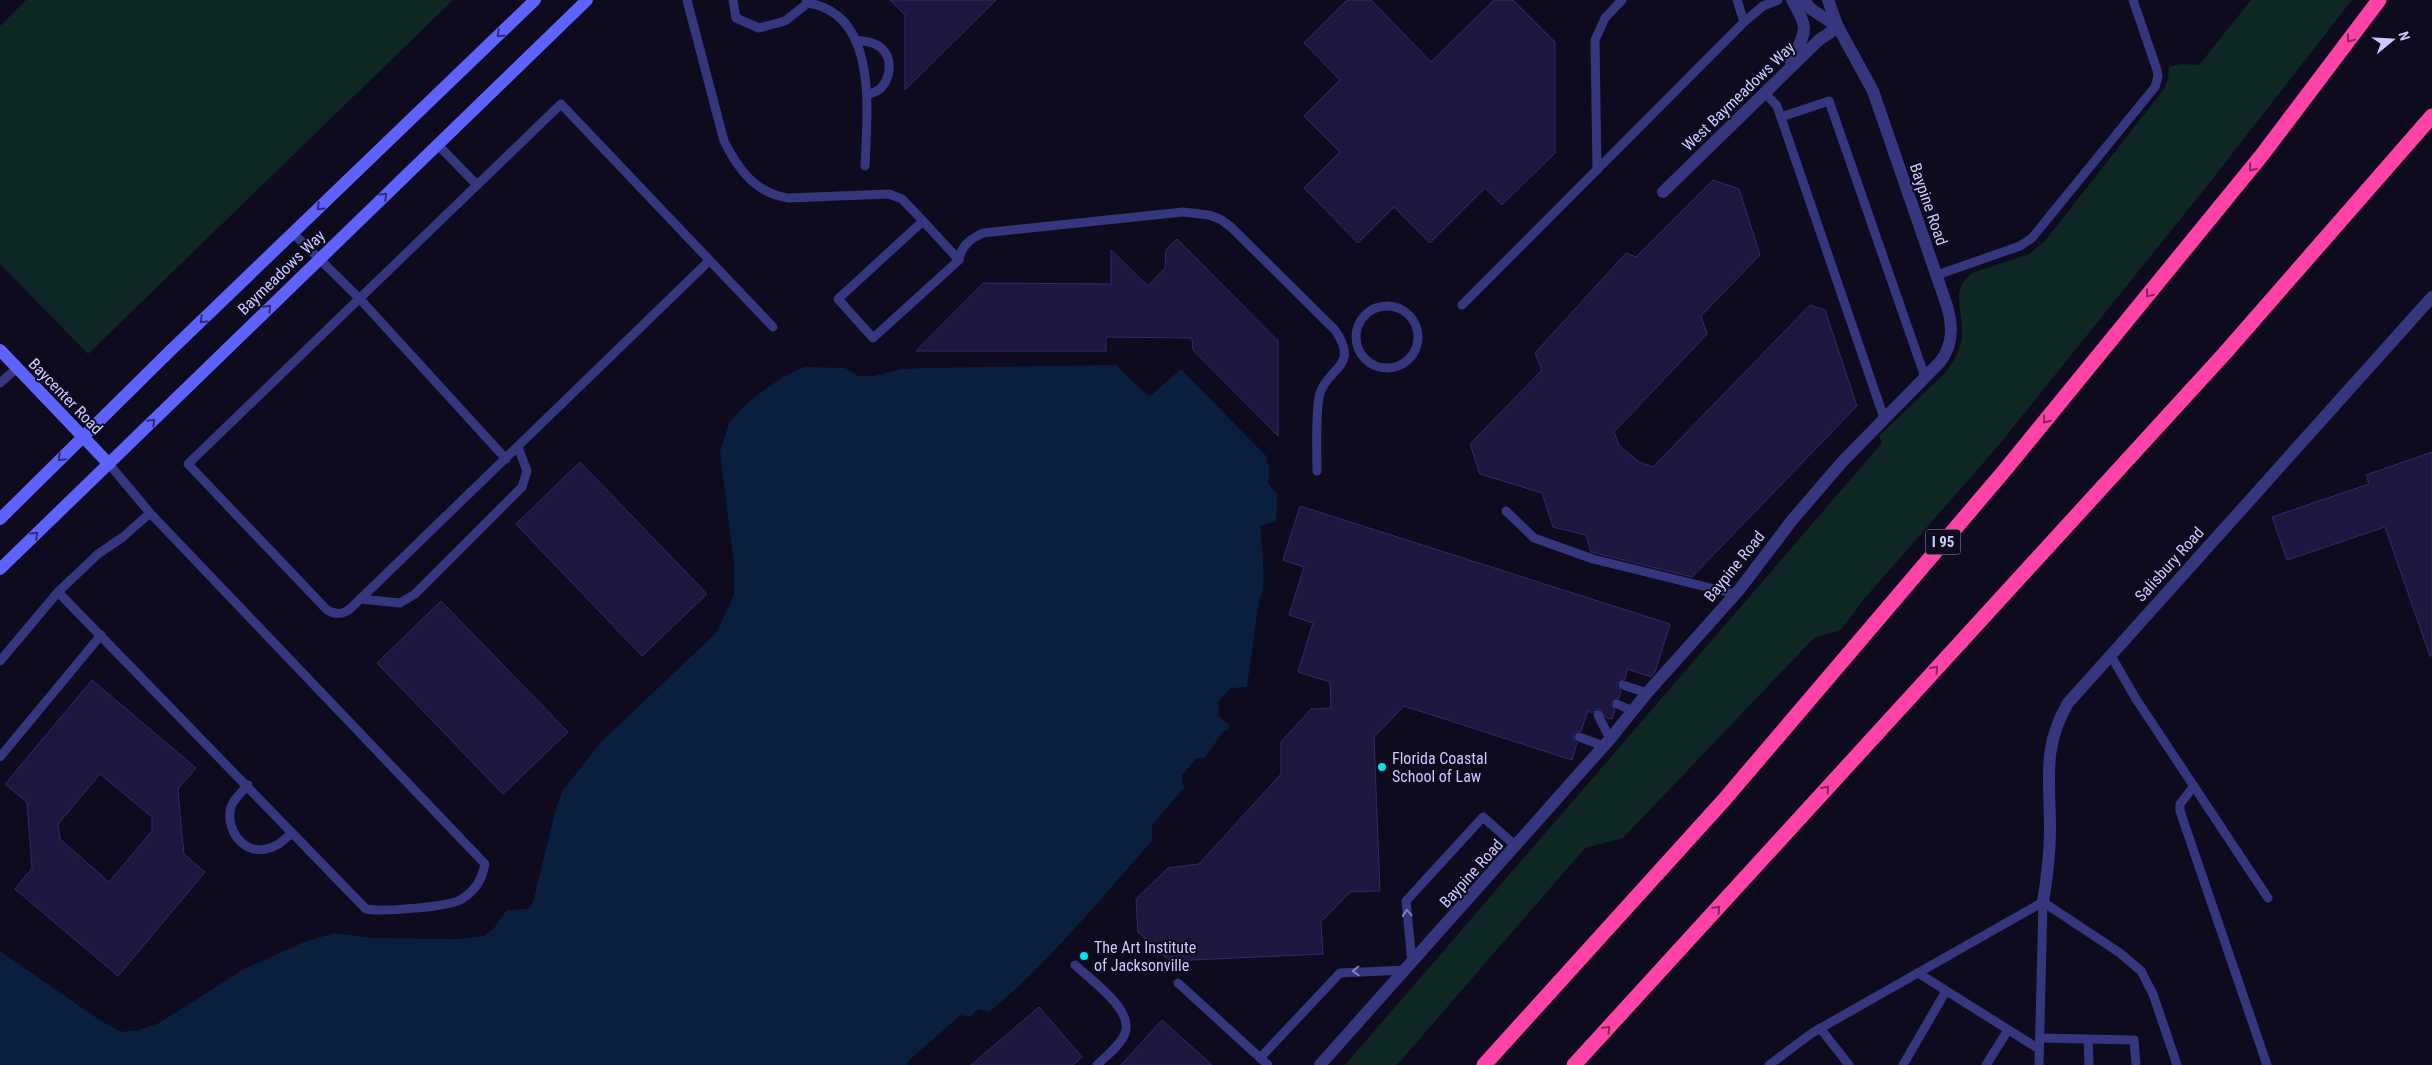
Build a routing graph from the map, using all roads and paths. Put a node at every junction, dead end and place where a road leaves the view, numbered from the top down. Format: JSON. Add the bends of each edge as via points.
{"nodes":[{"id":1,"x":535,"y":0,"type":"edge"},
{"id":2,"x":586,"y":0,"type":"edge"},
{"id":3,"x":687,"y":0,"type":"edge"},
{"id":4,"x":732,"y":0,"type":"edge"},
{"id":5,"x":1622,"y":0,"type":"edge"},
{"id":6,"x":1737,"y":0,"type":"edge"},
{"id":7,"x":1778,"y":0,"type":"edge"},
{"id":8,"x":1792,"y":0,"type":"edge"},
{"id":9,"x":1804,"y":0,"type":"edge"},
{"id":10,"x":1828,"y":0,"type":"edge"},
{"id":11,"x":2133,"y":0,"type":"edge"},
{"id":12,"x":2379,"y":0,"type":"edge"},
{"id":13,"x":807,"y":1,"type":"edge"},
{"id":14,"x":1744,"y":22,"type":"junction"},
{"id":15,"x":1838,"y":27,"type":"junction"},
{"id":16,"x":855,"y":40,"type":"junction"},
{"id":17,"x":1786,"y":72,"type":"junction"},
{"id":18,"x":1765,"y":93,"type":"junction"},
{"id":19,"x":868,"y":95,"type":"junction"},
{"id":20,"x":2432,"y":116,"type":"edge"},
{"id":21,"x":1781,"y":117,"type":"junction"},
{"id":22,"x":438,"y":145,"type":"junction"},
{"id":23,"x":865,"y":166,"type":"dead end"},
{"id":24,"x":1597,"y":170,"type":"junction"},
{"id":25,"x":477,"y":185,"type":"junction"},
{"id":26,"x":1663,"y":192,"type":"dead end"},
{"id":27,"x":923,"y":221,"type":"junction"},
{"id":28,"x":293,"y":233,"type":"junction"},
{"id":29,"x":318,"y":258,"type":"junction"},
{"id":30,"x":959,"y":260,"type":"junction"},
{"id":31,"x":710,"y":261,"type":"junction"},
{"id":32,"x":1937,"y":275,"type":"junction"},
{"id":33,"x":2432,"y":297,"type":"edge"},
{"id":34,"x":358,"y":298,"type":"junction"},
{"id":35,"x":1462,"y":305,"type":"dead end"},
{"id":36,"x":774,"y":328,"type":"dead end"},
{"id":37,"x":1358,"y":346,"type":"junction"},
{"id":38,"x":1344,"y":349,"type":"junction"},
{"id":39,"x":0,"y":350,"type":"edge"},
{"id":40,"x":17,"y":368,"type":"junction"},
{"id":41,"x":1925,"y":377,"type":"junction"},
{"id":42,"x":0,"y":383,"type":"edge"},
{"id":43,"x":1884,"y":418,"type":"junction"},
{"id":44,"x":83,"y":436,"type":"junction"},
{"id":45,"x":518,"y":447,"type":"junction"},
{"id":46,"x":506,"y":459,"type":"junction"},
{"id":47,"x":110,"y":464,"type":"junction"},
{"id":48,"x":1317,"y":470,"type":"dead end"},
{"id":49,"x":1506,"y":511,"type":"dead end"},
{"id":50,"x":150,"y":513,"type":"junction"},
{"id":51,"x":0,"y":519,"type":"edge"},
{"id":52,"x":0,"y":569,"type":"edge"},
{"id":53,"x":58,"y":592,"type":"junction"},
{"id":54,"x":1735,"y":594,"type":"junction"},
{"id":55,"x":360,"y":600,"type":"junction"},
{"id":56,"x":101,"y":635,"type":"junction"},
{"id":57,"x":2110,"y":654,"type":"junction"},
{"id":58,"x":0,"y":661,"type":"edge"},
{"id":59,"x":1623,"y":685,"type":"dead end"},
{"id":60,"x":1647,"y":693,"type":"junction"},
{"id":61,"x":1617,"y":704,"type":"dead end"},
{"id":62,"x":1633,"y":711,"type":"junction"},
{"id":63,"x":1598,"y":715,"type":"dead end"},
{"id":64,"x":1579,"y":737,"type":"dead end"},
{"id":65,"x":1607,"y":743,"type":"junction"},
{"id":66,"x":0,"y":757,"type":"edge"},
{"id":67,"x":248,"y":785,"type":"junction"},
{"id":68,"x":2194,"y":786,"type":"junction"},
{"id":69,"x":292,"y":833,"type":"junction"},
{"id":70,"x":1516,"y":846,"type":"junction"},
{"id":71,"x":2268,"y":898,"type":"dead end"},
{"id":72,"x":2043,"y":902,"type":"junction"},
{"id":73,"x":1075,"y":965,"type":"dead end"},
{"id":74,"x":1408,"y":966,"type":"junction"},
{"id":75,"x":1918,"y":973,"type":"junction"},
{"id":76,"x":1178,"y":983,"type":"dead end"},
{"id":77,"x":1946,"y":990,"type":"junction"},
{"id":78,"x":1820,"y":1028,"type":"junction"},
{"id":79,"x":2008,"y":1030,"type":"junction"},
{"id":80,"x":2040,"y":1038,"type":"junction"},
{"id":81,"x":2088,"y":1039,"type":"junction"},
{"id":82,"x":2039,"y":1049,"type":"junction"},
{"id":83,"x":1260,"y":1058,"type":"junction"},
{"id":84,"x":1097,"y":1065,"type":"edge"},
{"id":85,"x":1268,"y":1065,"type":"edge"},
{"id":86,"x":1320,"y":1065,"type":"edge"},
{"id":87,"x":1484,"y":1065,"type":"edge"},
{"id":88,"x":1574,"y":1065,"type":"edge"},
{"id":89,"x":1769,"y":1065,"type":"edge"},
{"id":90,"x":1847,"y":1065,"type":"edge"},
{"id":91,"x":1903,"y":1065,"type":"edge"},
{"id":92,"x":1986,"y":1065,"type":"edge"},
{"id":93,"x":2039,"y":1065,"type":"edge"},
{"id":94,"x":2089,"y":1065,"type":"edge"},
{"id":95,"x":2136,"y":1065,"type":"edge"},
{"id":96,"x":2177,"y":1065,"type":"edge"},
{"id":97,"x":2267,"y":1065,"type":"edge"}],
"edges":[{"from":1,"to":28,"type":"street","name":"Baymeadows Way","one_way":true},
{"from":2,"to":22,"type":"street","name":"Baymeadows Way"},
{"from":3,"to":27,"type":"lane","via":[[724,141],[752,183],[774,196],[788,198],[889,194],[902,199]]},
{"from":4,"to":13,"type":"lane","via":[[736,18],[759,28],[785,20]]},
{"from":5,"to":24,"type":"lane","via":[[1605,18],[1595,40]]},
{"from":6,"to":14,"type":"lane"},
{"from":7,"to":14,"type":"lane","via":[[1763,6]]},
{"from":8,"to":17,"type":"street","via":[[1804,24],[1804,34]]},
{"from":9,"to":15,"type":"street","via":[[1811,9]]},
{"from":10,"to":15,"type":"street","name":"Baypine Road"},
{"from":11,"to":32,"type":"lane","via":[[2157,70],[2154,87],[2032,238],[2020,246]]},
{"from":12,"to":87,"type":"highway","number":"I 95","one_way":true,"via":[[2262,155],[2005,470],[1724,800]]},
{"from":13,"to":16,"type":"lane","via":[[824,5],[841,16]]},
{"from":14,"to":24,"type":"lane"},
{"from":15,"to":17,"type":"street","name":"West Baymeadows Way","via":[[1819,40]]},
{"from":15,"to":32,"type":"street","name":"Baypine Road","via":[[1873,91]]},
{"from":16,"to":19,"type":"lane"},
{"from":16,"to":19,"type":"lane","via":[[874,43],[884,50],[891,64],[881,88]]},
{"from":17,"to":18,"type":"street","name":"West Baymeadows Way"},
{"from":18,"to":21,"type":"lane"},
{"from":18,"to":26,"type":"street","name":"West Baymeadows Way"},
{"from":19,"to":23,"type":"lane"},
{"from":88,"to":20,"type":"highway","one_way":true,"via":[[2225,353]]},
{"from":21,"to":41,"type":"lane","via":[[1829,101]]},
{"from":21,"to":43,"type":"lane"},
{"from":22,"to":25,"type":"lane"},
{"from":29,"to":22,"type":"street","name":"Baymeadows Way","one_way":true},
{"from":24,"to":35,"type":"lane"},
{"from":25,"to":31,"type":"lane","via":[[561,104]]},
{"from":25,"to":34,"type":"lane"},
{"from":27,"to":30,"type":"lane"},
{"from":27,"to":30,"type":"lane","via":[[838,299],[873,338]]},
{"from":28,"to":29,"type":"lane"},
{"from":28,"to":44,"type":"street","name":"Baymeadows Way","one_way":true},
{"from":29,"to":34,"type":"lane"},
{"from":47,"to":29,"type":"street","name":"Baymeadows Way","one_way":true},
{"from":30,"to":38,"type":"lane","via":[[960,251],[982,233],[1183,212],[1210,215],[1231,227],[1328,323],[1341,339]]},
{"from":31,"to":36,"type":"lane"},
{"from":31,"to":45,"type":"lane"},
{"from":32,"to":41,"type":"street","name":"Baypine Road","via":[[1950,314],[1950,345],[1944,358]]},
{"from":33,"to":57,"type":"street","name":"Salisbury Road"},
{"from":34,"to":46,"type":"lane"},
{"from":34,"to":55,"type":"lane","via":[[188,464],[327,610],[343,613]]},
{"from":37,"to":37,"type":"lane","via":[[1356,337],[1362,319],[1378,308],[1387,306],[1405,312],[1416,327],[1418,336],[1413,355],[1397,367],[1377,367],[1362,355]]},
{"from":37,"to":38,"type":"lane"},
{"from":38,"to":48,"type":"lane","via":[[1341,365],[1321,393]]},
{"from":39,"to":40,"type":"street","name":"Baycenter Road"},
{"from":40,"to":42,"type":"lane"},
{"from":40,"to":44,"type":"street","name":"Baycenter Road"},
{"from":41,"to":43,"type":"street","name":"Baypine Road"},
{"from":43,"to":54,"type":"street","name":"Baypine Road","via":[[1793,518]]},
{"from":44,"to":47,"type":"street","name":"Baycenter Road"},
{"from":44,"to":51,"type":"street","name":"Baymeadows Way","one_way":true},
{"from":45,"to":46,"type":"lane"},
{"from":45,"to":55,"type":"lane","via":[[527,471],[522,487],[415,594],[400,603]]},
{"from":46,"to":55,"type":"lane"},
{"from":47,"to":50,"type":"lane"},
{"from":52,"to":47,"type":"street","name":"Baymeadows Way","one_way":true},
{"from":49,"to":54,"type":"lane","via":[[1534,538],[1593,559]]},
{"from":50,"to":53,"type":"lane","via":[[98,554]]},
{"from":50,"to":69,"type":"lane","via":[[486,864],[482,879],[460,900],[377,911],[360,904]]},
{"from":53,"to":56,"type":"lane"},
{"from":53,"to":58,"type":"lane"},
{"from":54,"to":60,"type":"street","name":"Baypine Road"},
{"from":56,"to":66,"type":"lane"},
{"from":56,"to":67,"type":"lane"},
{"from":57,"to":68,"type":"lane"},
{"from":57,"to":72,"type":"street","name":"Salisbury Road","via":[[2068,703],[2057,721],[2050,745],[2050,829]]},
{"from":59,"to":60,"type":"lane"},
{"from":60,"to":62,"type":"street","name":"Baypine Road"},
{"from":61,"to":62,"type":"lane"},
{"from":62,"to":65,"type":"street","name":"Baypine Road"},
{"from":63,"to":65,"type":"lane"},
{"from":64,"to":65,"type":"lane"},
{"from":65,"to":70,"type":"street","name":"Baypine Road"},
{"from":67,"to":69,"type":"lane"},
{"from":67,"to":69,"type":"lane","via":[[232,805],[230,817],[232,830],[239,841],[250,848],[264,850],[278,845]]},
{"from":68,"to":71,"type":"lane"},
{"from":68,"to":97,"type":"lane","via":[[2180,804],[2180,811]]},
{"from":70,"to":74,"type":"street","name":"Baypine Road"},
{"from":74,"to":70,"type":"lane","one_way":true,"via":[[1406,901],[1483,817]]},
{"from":72,"to":75,"type":"lane"},
{"from":72,"to":80,"type":"lane"},
{"from":72,"to":96,"type":"lane","via":[[2120,953],[2141,971],[2154,994]]},
{"from":73,"to":84,"type":"lane","via":[[1118,1006],[1126,1018],[1126,1032]]},
{"from":74,"to":83,"type":"lane","one_way":true,"via":[[1340,973]]},
{"from":74,"to":86,"type":"street","name":"Baypine Road"},
{"from":75,"to":77,"type":"lane"},
{"from":75,"to":78,"type":"lane"},
{"from":76,"to":83,"type":"lane"},
{"from":77,"to":79,"type":"lane"},
{"from":77,"to":91,"type":"lane"},
{"from":78,"to":89,"type":"lane"},
{"from":78,"to":90,"type":"lane"},
{"from":79,"to":82,"type":"lane"},
{"from":79,"to":92,"type":"lane"},
{"from":80,"to":81,"type":"lane"},
{"from":80,"to":82,"type":"lane"},
{"from":81,"to":94,"type":"lane"},
{"from":81,"to":95,"type":"lane","via":[[2134,1040]]},
{"from":82,"to":93,"type":"lane"},
{"from":83,"to":85,"type":"lane"}]}
